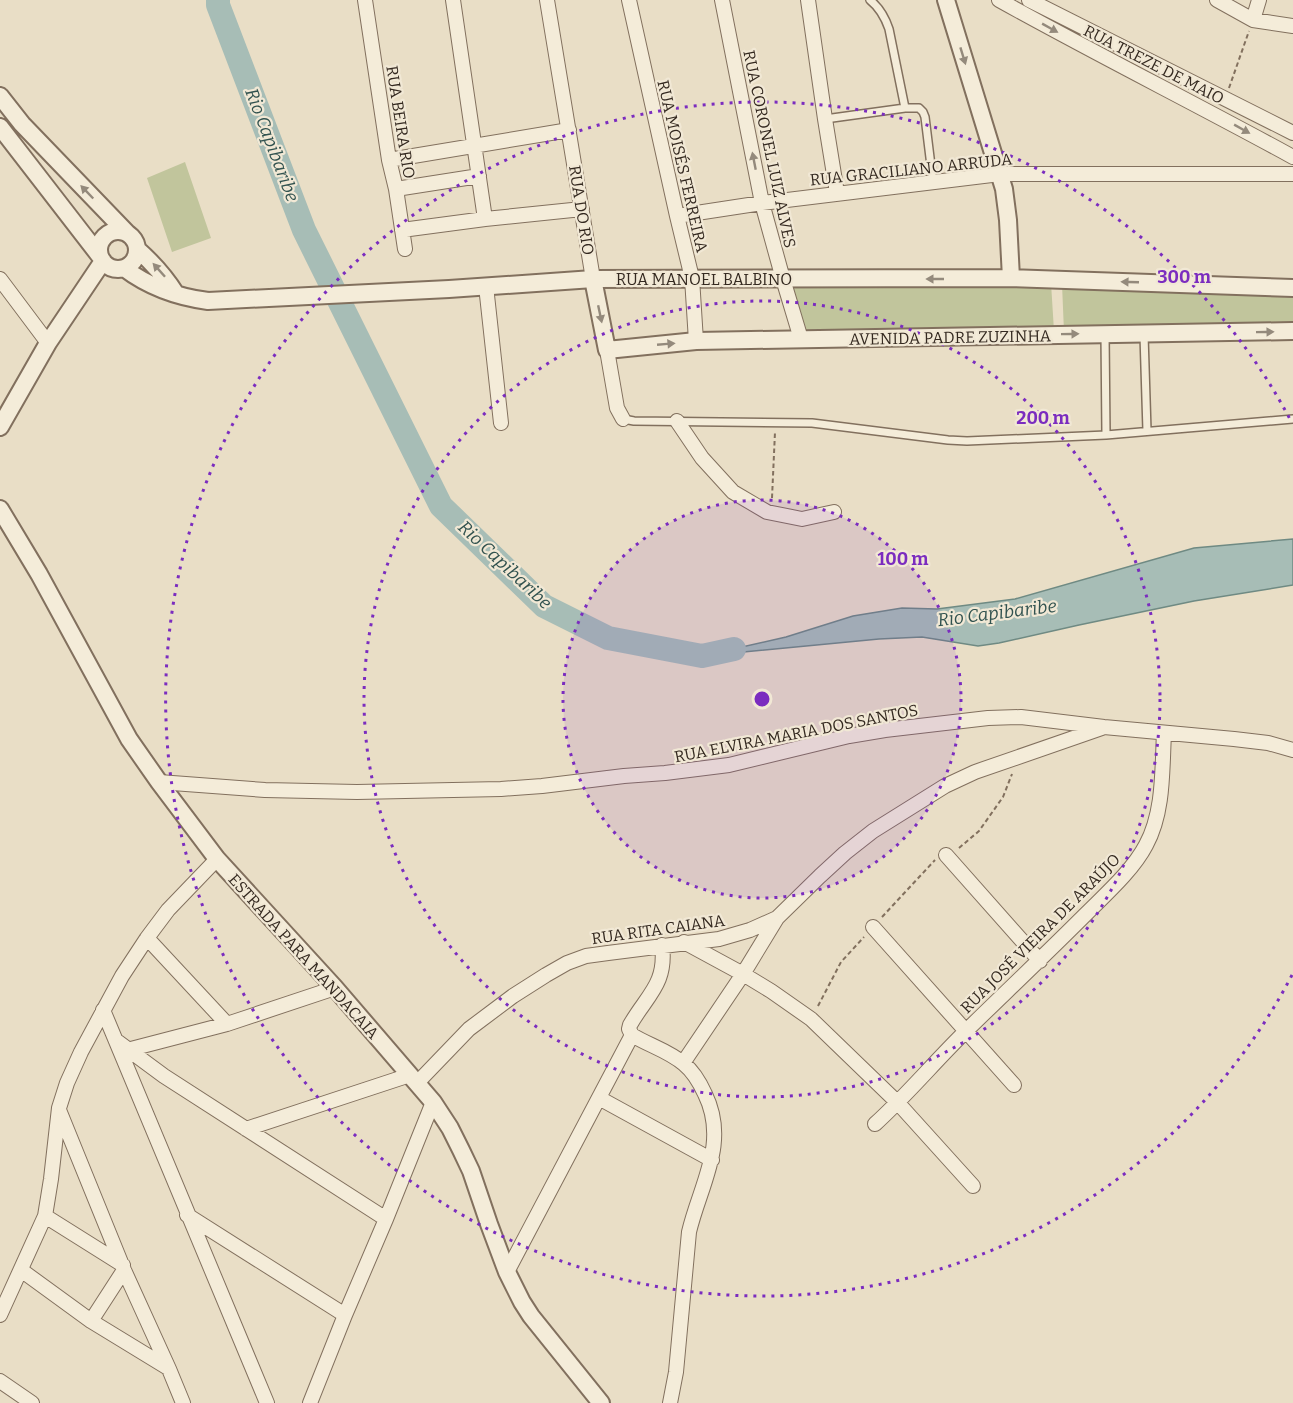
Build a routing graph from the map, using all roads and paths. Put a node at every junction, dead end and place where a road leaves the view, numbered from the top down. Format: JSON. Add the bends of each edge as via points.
{"nodes":[{"id":1,"x":365,"y":0,"type":"edge"},
{"id":2,"x":453,"y":0,"type":"edge"},
{"id":3,"x":548,"y":0,"type":"edge"},
{"id":4,"x":629,"y":0,"type":"edge"},
{"id":5,"x":722,"y":0,"type":"edge"},
{"id":6,"x":808,"y":0,"type":"edge"},
{"id":7,"x":870,"y":0,"type":"edge"},
{"id":8,"x":946,"y":0,"type":"edge"},
{"id":9,"x":999,"y":0,"type":"edge"},
{"id":10,"x":1029,"y":0,"type":"edge"},
{"id":11,"x":1217,"y":0,"type":"edge"},
{"id":12,"x":1259,"y":0,"type":"edge"},
{"id":13,"x":1253,"y":20,"type":"junction"},
{"id":14,"x":1293,"y":26,"type":"edge"},
{"id":15,"x":0,"y":96,"type":"edge"},
{"id":16,"x":1225,"y":98,"type":"junction"},
{"id":17,"x":905,"y":108,"type":"junction"},
{"id":18,"x":1218,"y":116,"type":"junction"},
{"id":19,"x":825,"y":119,"type":"junction"},
{"id":20,"x":0,"y":127,"type":"edge"},
{"id":21,"x":569,"y":130,"type":"junction"},
{"id":22,"x":1293,"y":133,"type":"edge"},
{"id":23,"x":474,"y":145,"type":"junction"},
{"id":24,"x":1293,"y":157,"type":"edge"},
{"id":25,"x":389,"y":160,"type":"junction"},
{"id":26,"x":1000,"y":174,"type":"junction"},
{"id":27,"x":1293,"y":174,"type":"edge"},
{"id":28,"x":479,"y":176,"type":"junction"},
{"id":29,"x":933,"y":182,"type":"junction"},
{"id":30,"x":396,"y":189,"type":"junction"},
{"id":31,"x":837,"y":193,"type":"junction"},
{"id":32,"x":762,"y":203,"type":"junction"},
{"id":33,"x":582,"y":209,"type":"junction"},
{"id":34,"x":677,"y":216,"type":"junction"},
{"id":35,"x":485,"y":219,"type":"junction"},
{"id":36,"x":402,"y":230,"type":"junction"},
{"id":37,"x":128,"y":234,"type":"junction"},
{"id":38,"x":137,"y":249,"type":"junction"},
{"id":39,"x":405,"y":249,"type":"dead end"},
{"id":40,"x":101,"y":258,"type":"junction"},
{"id":41,"x":124,"y":268,"type":"junction"},
{"id":42,"x":692,"y":278,"type":"junction"},
{"id":43,"x":1011,"y":278,"type":"junction"},
{"id":44,"x":0,"y":279,"type":"edge"},
{"id":45,"x":593,"y":279,"type":"junction"},
{"id":46,"x":783,"y":279,"type":"junction"},
{"id":47,"x":486,"y":286,"type":"junction"},
{"id":48,"x":1293,"y":288,"type":"edge"},
{"id":49,"x":176,"y":294,"type":"junction"},
{"id":50,"x":1293,"y":331,"type":"edge"},
{"id":51,"x":1144,"y":333,"type":"junction"},
{"id":52,"x":1104,"y":334,"type":"junction"},
{"id":53,"x":801,"y":339,"type":"junction"},
{"id":54,"x":696,"y":341,"type":"junction"},
{"id":55,"x":48,"y":343,"type":"junction"},
{"id":56,"x":608,"y":350,"type":"junction"},
{"id":57,"x":623,"y":418,"type":"joint"},
{"id":58,"x":1293,"y":419,"type":"edge"},
{"id":59,"x":677,"y":422,"type":"junction"},
{"id":60,"x":501,"y":423,"type":"dead end"},
{"id":61,"x":775,"y":423,"type":"junction"},
{"id":62,"x":0,"y":427,"type":"edge"},
{"id":63,"x":1147,"y":431,"type":"junction"},
{"id":64,"x":1106,"y":435,"type":"junction"},
{"id":65,"x":0,"y":509,"type":"edge"},
{"id":66,"x":834,"y":512,"type":"dead end"},
{"id":67,"x":771,"y":513,"type":"junction"},
{"id":68,"x":1104,"y":727,"type":"junction"},
{"id":69,"x":1164,"y":733,"type":"junction"},
{"id":70,"x":1293,"y":750,"type":"edge"},
{"id":71,"x":1019,"y":757,"type":"junction"},
{"id":72,"x":159,"y":782,"type":"junction"},
{"id":73,"x":946,"y":855,"type":"junction"},
{"id":74,"x":217,"y":859,"type":"junction"},
{"id":75,"x":777,"y":918,"type":"junction"},
{"id":76,"x":873,"y":927,"type":"junction"},
{"id":77,"x":147,"y":938,"type":"junction"},
{"id":78,"x":684,"y":942,"type":"junction"},
{"id":79,"x":662,"y":945,"type":"junction"},
{"id":80,"x":1040,"y":961,"type":"junction"},
{"id":81,"x":742,"y":974,"type":"junction"},
{"id":82,"x":335,"y":988,"type":"junction"},
{"id":83,"x":104,"y":1010,"type":"junction"},
{"id":84,"x":811,"y":1019,"type":"junction"},
{"id":85,"x":226,"y":1024,"type":"junction"},
{"id":86,"x":966,"y":1031,"type":"junction"},
{"id":87,"x":632,"y":1035,"type":"junction"},
{"id":88,"x":116,"y":1041,"type":"junction"},
{"id":89,"x":128,"y":1050,"type":"junction"},
{"id":90,"x":683,"y":1063,"type":"junction"},
{"id":91,"x":414,"y":1079,"type":"junction"},
{"id":92,"x":1014,"y":1085,"type":"dead end"},
{"id":93,"x":599,"y":1098,"type":"junction"},
{"id":94,"x":433,"y":1102,"type":"junction"},
{"id":95,"x":898,"y":1103,"type":"junction"},
{"id":96,"x":59,"y":1108,"type":"junction"},
{"id":97,"x":875,"y":1124,"type":"dead end"},
{"id":98,"x":246,"y":1129,"type":"junction"},
{"id":99,"x":712,"y":1160,"type":"junction"},
{"id":100,"x":973,"y":1186,"type":"dead end"},
{"id":101,"x":187,"y":1215,"type":"junction"},
{"id":102,"x":45,"y":1216,"type":"junction"},
{"id":103,"x":386,"y":1219,"type":"junction"},
{"id":104,"x":123,"y":1268,"type":"junction"},
{"id":105,"x":21,"y":1270,"type":"junction"},
{"id":106,"x":507,"y":1272,"type":"junction"},
{"id":107,"x":0,"y":1315,"type":"edge"},
{"id":108,"x":345,"y":1315,"type":"junction"},
{"id":109,"x":91,"y":1321,"type":"junction"},
{"id":110,"x":169,"y":1369,"type":"junction"},
{"id":111,"x":0,"y":1381,"type":"edge"},
{"id":112,"x":32,"y":1403,"type":"edge"},
{"id":113,"x":183,"y":1403,"type":"edge"},
{"id":114,"x":267,"y":1403,"type":"edge"},
{"id":115,"x":310,"y":1403,"type":"edge"},
{"id":116,"x":601,"y":1403,"type":"edge"},
{"id":117,"x":670,"y":1403,"type":"edge"}],
"edges":[{"from":1,"to":25,"type":"street","name":"RUA BEIRA RIO"},
{"from":2,"to":23,"type":"street"},
{"from":3,"to":21,"type":"street","name":"RUA DO RIO"},
{"from":4,"to":34,"type":"street","name":"RUA MOISÉS FERREIRA"},
{"from":32,"to":5,"type":"street","name":"RUA CORONEL LUIZ ALVES","one_way":true},
{"from":6,"to":19,"type":"street"},
{"from":7,"to":17,"type":"lane","via":[[887,23]]},
{"from":8,"to":26,"type":"street","one_way":true},
{"from":9,"to":18,"type":"street","name":"RUA TREZE DE MAIO","one_way":true},
{"from":10,"to":16,"type":"street","name":"RUA TREZE DE MAIO"},
{"from":11,"to":13,"type":"street"},
{"from":12,"to":13,"type":"street"},
{"from":13,"to":14,"type":"street"},
{"from":13,"to":16,"type":"path"},
{"from":37,"to":15,"type":"street","one_way":true,"via":[[29,132]]},
{"from":16,"to":18,"type":"street"},
{"from":16,"to":22,"type":"street","name":"RUA TREZE DE MAIO"},
{"from":17,"to":19,"type":"lane"},
{"from":17,"to":29,"type":"lane","via":[[916,107],[924,112]]},
{"from":18,"to":24,"type":"street","name":"RUA TREZE DE MAIO","one_way":true},
{"from":19,"to":31,"type":"street"},
{"from":20,"to":40,"type":"street"},
{"from":21,"to":23,"type":"street"},
{"from":21,"to":33,"type":"street","name":"RUA DO RIO"},
{"from":23,"to":25,"type":"street"},
{"from":23,"to":28,"type":"street"},
{"from":25,"to":30,"type":"street","name":"RUA BEIRA RIO"},
{"from":26,"to":27,"type":"street","name":"RUA GRACILIANO ARRUDA"},
{"from":26,"to":29,"type":"street","name":"RUA GRACILIANO ARRUDA"},
{"from":26,"to":43,"type":"street"},
{"from":28,"to":30,"type":"street"},
{"from":28,"to":35,"type":"street"},
{"from":29,"to":31,"type":"street","name":"RUA GRACILIANO ARRUDA"},
{"from":30,"to":36,"type":"street","name":"RUA BEIRA RIO"},
{"from":31,"to":32,"type":"street","name":"RUA GRACILIANO ARRUDA"},
{"from":32,"to":34,"type":"street","name":"RUA GRACILIANO ARRUDA"},
{"from":32,"to":46,"type":"street","name":"RUA CORONEL LUIZ ALVES"},
{"from":33,"to":35,"type":"street"},
{"from":33,"to":45,"type":"street","name":"RUA DO RIO"},
{"from":34,"to":42,"type":"street","name":"RUA MOISÉS FERREIRA"},
{"from":35,"to":36,"type":"street"},
{"from":36,"to":39,"type":"street","name":"RUA BEIRA RIO"},
{"from":37,"to":38,"type":"street"},
{"from":37,"to":40,"type":"street","via":[[109,232],[100,242]]},
{"from":38,"to":41,"type":"street","via":[[134,261]]},
{"from":49,"to":38,"type":"street","one_way":true,"via":[[155,264]]},
{"from":40,"to":41,"type":"street","via":[[112,268]]},
{"from":40,"to":55,"type":"street"},
{"from":41,"to":49,"type":"street","name":"RUA MANOEL BALBINO","via":[[150,285]]},
{"from":42,"to":45,"type":"street","name":"RUA MANOEL BALBINO"},
{"from":42,"to":46,"type":"street","name":"RUA MANOEL BALBINO"},
{"from":42,"to":54,"type":"street","name":"RUA MOISÉS FERREIRA"},
{"from":43,"to":46,"type":"street","name":"RUA MANOEL BALBINO","one_way":true},
{"from":48,"to":43,"type":"street","name":"RUA MANOEL BALBINO","one_way":true},
{"from":44,"to":55,"type":"street"},
{"from":45,"to":47,"type":"street","name":"RUA MANOEL BALBINO"},
{"from":45,"to":56,"type":"street","name":"RUA DO RIO","one_way":true},
{"from":46,"to":53,"type":"street","name":"RUA CORONEL LUIZ ALVES"},
{"from":47,"to":49,"type":"street","name":"RUA MANOEL BALBINO","via":[[208,301]]},
{"from":47,"to":60,"type":"street"},
{"from":51,"to":50,"type":"street","name":"AVENIDA PADRE ZUZINHA","one_way":true},
{"from":51,"to":52,"type":"street","name":"AVENIDA PADRE ZUZINHA"},
{"from":51,"to":63,"type":"lane"},
{"from":53,"to":52,"type":"street","name":"AVENIDA PADRE ZUZINHA","one_way":true},
{"from":52,"to":64,"type":"lane"},
{"from":53,"to":54,"type":"street","name":"AVENIDA PADRE ZUZINHA"},
{"from":56,"to":54,"type":"street","name":"AVENIDA PADRE ZUZINHA","one_way":true},
{"from":55,"to":62,"type":"street"},
{"from":56,"to":57,"type":"street","name":"RUA DO RIO","via":[[617,408]]},
{"from":57,"to":59,"type":"lane"},
{"from":58,"to":63,"type":"lane"},
{"from":59,"to":61,"type":"lane"},
{"from":59,"to":67,"type":"street","via":[[733,492]]},
{"from":61,"to":64,"type":"lane","via":[[812,423],[948,440]]},
{"from":61,"to":67,"type":"path"},
{"from":63,"to":64,"type":"lane"},
{"from":65,"to":72,"type":"street","name":"ESTRADA PARA MANDACAIA","via":[[129,739]]},
{"from":66,"to":67,"type":"street","via":[[802,519]]},
{"from":68,"to":69,"type":"street","name":"RUA ELVIRA MARIA DOS SANTOS"},
{"from":68,"to":71,"type":"street","name":"RUA RITA CAIANA"},
{"from":68,"to":72,"type":"street","name":"RUA ELVIRA MARIA DOS SANTOS","via":[[1021,717],[988,718],[849,736],[729,765],[501,789],[311,792]]},
{"from":69,"to":70,"type":"street","name":"RUA ELVIRA MARIA DOS SANTOS","via":[[1268,743]]},
{"from":69,"to":80,"type":"street","name":"RUA JOSÉ VIEIRA DE ARAÚJO","via":[[1158,810],[1146,844],[1122,877]]},
{"from":71,"to":73,"type":"path","via":[[1004,797],[979,831]]},
{"from":71,"to":75,"type":"street","name":"RUA RITA CAIANA","via":[[945,786],[873,831]]},
{"from":72,"to":74,"type":"street","name":"ESTRADA PARA MANDACAIA"},
{"from":73,"to":76,"type":"path","via":[[933,861]]},
{"from":73,"to":80,"type":"street"},
{"from":74,"to":77,"type":"street"},
{"from":74,"to":82,"type":"street","name":"ESTRADA PARA MANDACAIA"},
{"from":75,"to":78,"type":"street","name":"RUA RITA CAIANA","via":[[734,936]]},
{"from":75,"to":81,"type":"street"},
{"from":76,"to":84,"type":"path","via":[[841,962]]},
{"from":76,"to":86,"type":"street"},
{"from":77,"to":83,"type":"street"},
{"from":77,"to":85,"type":"street"},
{"from":78,"to":79,"type":"street","name":"RUA RITA CAIANA"},
{"from":78,"to":81,"type":"street"},
{"from":79,"to":87,"type":"street","via":[[660,976],[630,1025]]},
{"from":79,"to":91,"type":"street","name":"RUA RITA CAIANA","via":[[586,956],[567,963],[469,1029]]},
{"from":80,"to":86,"type":"street","name":"RUA JOSÉ VIEIRA DE ARAÚJO"},
{"from":81,"to":84,"type":"street"},
{"from":81,"to":90,"type":"street"},
{"from":82,"to":85,"type":"street"},
{"from":82,"to":91,"type":"street","name":"ESTRADA PARA MANDACAIA"},
{"from":83,"to":88,"type":"street"},
{"from":83,"to":96,"type":"street","via":[[67,1083]]},
{"from":84,"to":95,"type":"street"},
{"from":85,"to":89,"type":"street"},
{"from":86,"to":92,"type":"street"},
{"from":86,"to":95,"type":"street","name":"RUA JOSÉ VIEIRA DE ARAÚJO"},
{"from":87,"to":90,"type":"street"},
{"from":87,"to":93,"type":"street"},
{"from":88,"to":89,"type":"street"},
{"from":88,"to":101,"type":"street"},
{"from":89,"to":98,"type":"street"},
{"from":90,"to":99,"type":"street","via":[[708,1100],[714,1122]]},
{"from":91,"to":94,"type":"street","name":"ESTRADA PARA MANDACAIA"},
{"from":91,"to":98,"type":"street"},
{"from":93,"to":99,"type":"street"},
{"from":93,"to":106,"type":"street"},
{"from":94,"to":103,"type":"street"},
{"from":94,"to":106,"type":"street","name":"ESTRADA PARA MANDACAIA","via":[[471,1171]]},
{"from":95,"to":97,"type":"street","name":"RUA JOSÉ VIEIRA DE ARAÚJO"},
{"from":95,"to":100,"type":"street"},
{"from":96,"to":102,"type":"street"},
{"from":96,"to":104,"type":"street"},
{"from":98,"to":103,"type":"street"},
{"from":99,"to":117,"type":"street","via":[[689,1232]]},
{"from":101,"to":108,"type":"street"},
{"from":101,"to":114,"type":"street"},
{"from":102,"to":104,"type":"street"},
{"from":102,"to":105,"type":"street"},
{"from":103,"to":108,"type":"street"},
{"from":104,"to":109,"type":"street"},
{"from":104,"to":110,"type":"street"},
{"from":105,"to":107,"type":"street"},
{"from":105,"to":109,"type":"street"},
{"from":106,"to":116,"type":"street","name":"ESTRADA PARA MANDACAIA","via":[[531,1316]]},
{"from":108,"to":115,"type":"street"},
{"from":109,"to":110,"type":"street"},
{"from":110,"to":113,"type":"street"},
{"from":111,"to":112,"type":"street"}]}
